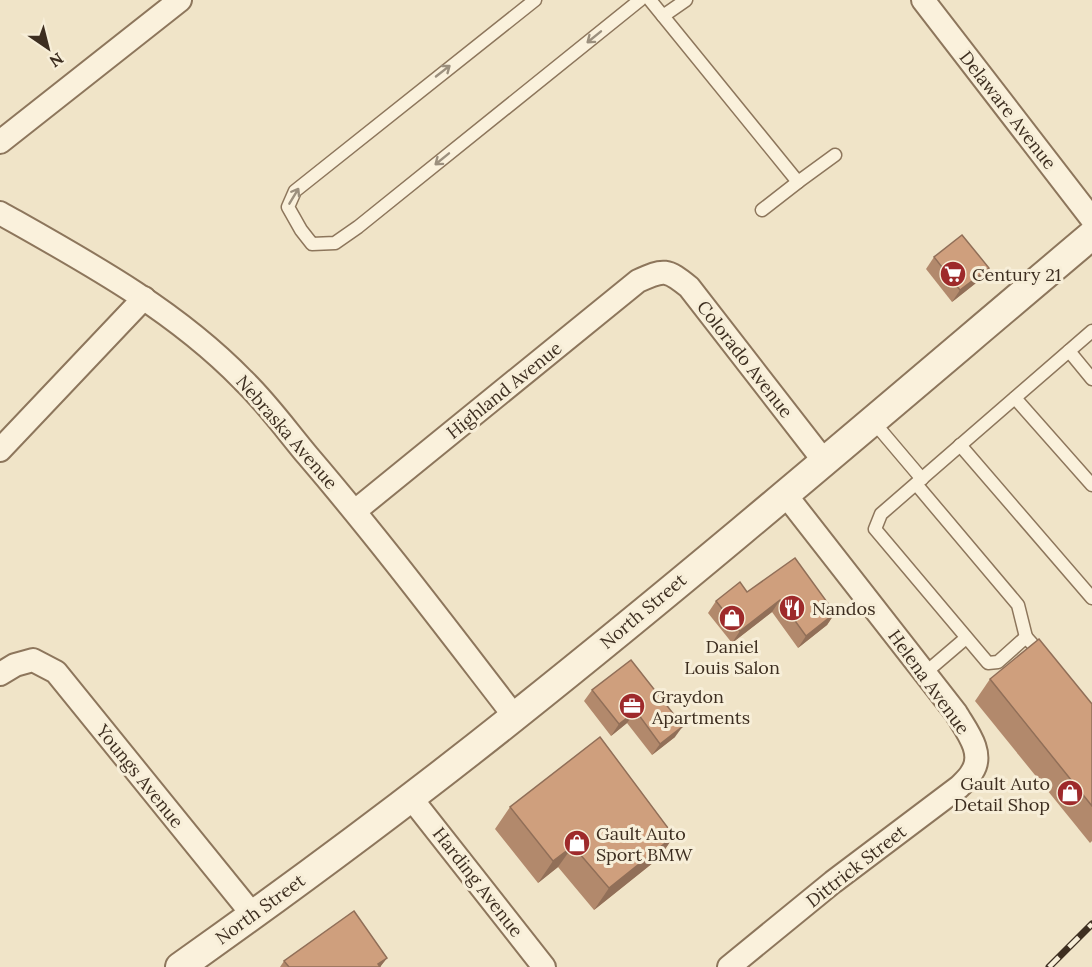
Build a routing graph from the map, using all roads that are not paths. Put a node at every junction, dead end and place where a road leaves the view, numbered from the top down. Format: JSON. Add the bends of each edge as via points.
{"nodes":[{"id":1,"x":180,"y":0,"type":"edge"},
{"id":2,"x":535,"y":0,"type":"edge"},
{"id":3,"x":640,"y":0,"type":"edge"},
{"id":4,"x":650,"y":0,"type":"edge"},
{"id":5,"x":686,"y":0,"type":"edge"},
{"id":6,"x":923,"y":0,"type":"edge"},
{"id":7,"x":663,"y":16,"type":"junction"},
{"id":8,"x":0,"y":142,"type":"edge"},
{"id":9,"x":836,"y":155,"type":"dead end"},
{"id":10,"x":798,"y":182,"type":"junction"},
{"id":11,"x":762,"y":210,"type":"dead end"},
{"id":12,"x":0,"y":213,"type":"edge"},
{"id":13,"x":1092,"y":219,"type":"edge"},
{"id":14,"x":1092,"y":236,"type":"edge"},
{"id":15,"x":656,"y":273,"type":"joint"},
{"id":16,"x":144,"y":298,"type":"junction"},
{"id":17,"x":1092,"y":331,"type":"edge"},
{"id":18,"x":1069,"y":351,"type":"junction"},
{"id":19,"x":1092,"y":379,"type":"edge"},
{"id":20,"x":1015,"y":398,"type":"junction"},
{"id":21,"x":872,"y":420,"type":"junction"},
{"id":22,"x":960,"y":446,"type":"junction"},
{"id":23,"x":0,"y":450,"type":"edge"},
{"id":24,"x":824,"y":461,"type":"junction"},
{"id":25,"x":919,"y":481,"type":"junction"},
{"id":26,"x":1092,"y":485,"type":"edge"},
{"id":27,"x":785,"y":494,"type":"junction"},
{"id":28,"x":355,"y":510,"type":"junction"},
{"id":29,"x":1092,"y":598,"type":"edge"},
{"id":30,"x":1026,"y":637,"type":"junction"},
{"id":31,"x":966,"y":638,"type":"junction"},
{"id":32,"x":1048,"y":662,"type":"edge"},
{"id":33,"x":7,"y":669,"type":"edge"},
{"id":34,"x":925,"y":673,"type":"junction"},
{"id":35,"x":515,"y":717,"type":"junction"},
{"id":36,"x":977,"y":760,"type":"joint"},
{"id":37,"x":411,"y":798,"type":"junction"},
{"id":38,"x":253,"y":915,"type":"junction"},
{"id":39,"x":180,"y":967,"type":"edge"},
{"id":40,"x":544,"y":967,"type":"edge"},
{"id":41,"x":729,"y":967,"type":"edge"}],
"edges":[{"from":1,"to":8,"type":"street"},
{"from":3,"to":2,"type":"lane","one_way":true,"via":[[358,228],[335,243],[312,244],[288,207],[295,190]]},
{"from":4,"to":7,"type":"lane"},
{"from":5,"to":7,"type":"lane"},
{"from":6,"to":13,"type":"street","name":"Delaware Avenue"},
{"from":7,"to":10,"type":"lane"},
{"from":9,"to":10,"type":"lane"},
{"from":10,"to":11,"type":"lane"},
{"from":12,"to":16,"type":"street","name":"Nebraska Avenue"},
{"from":14,"to":21,"type":"street","name":"North Street"},
{"from":15,"to":24,"type":"street","name":"Colorado Avenue","via":[[672,273],[689,287]]},
{"from":15,"to":28,"type":"street","name":"Highland Avenue","via":[[638,281]]},
{"from":16,"to":23,"type":"street"},
{"from":16,"to":28,"type":"street","name":"Nebraska Avenue","via":[[243,380]]},
{"from":17,"to":18,"type":"lane"},
{"from":18,"to":19,"type":"lane"},
{"from":18,"to":20,"type":"lane"},
{"from":20,"to":22,"type":"lane"},
{"from":20,"to":26,"type":"lane"},
{"from":21,"to":24,"type":"street","name":"North Street"},
{"from":21,"to":25,"type":"lane"},
{"from":22,"to":25,"type":"lane"},
{"from":22,"to":29,"type":"lane"},
{"from":24,"to":27,"type":"street","name":"North Street"},
{"from":25,"to":30,"type":"lane","via":[[1018,605]]},
{"from":25,"to":31,"type":"lane","via":[[881,514],[875,529]]},
{"from":27,"to":34,"type":"street","name":"Helena Avenue"},
{"from":27,"to":35,"type":"street","name":"North Street"},
{"from":28,"to":35,"type":"street","name":"Nebraska Avenue"},
{"from":30,"to":31,"type":"lane","via":[[998,662],[988,663]]},
{"from":30,"to":32,"type":"lane"},
{"from":31,"to":34,"type":"lane"},
{"from":33,"to":38,"type":"street","name":"Youngs Avenue","via":[[33,660],[56,672]]},
{"from":34,"to":36,"type":"street","name":"Helena Avenue","via":[[956,713],[975,747]]},
{"from":35,"to":37,"type":"street","name":"North Street"},
{"from":36,"to":41,"type":"street","name":"Dittrick Street","via":[[959,787]]},
{"from":37,"to":38,"type":"street","name":"North Street"},
{"from":37,"to":40,"type":"street","name":"Harding Avenue"},
{"from":38,"to":39,"type":"street","name":"North Street"}]}
